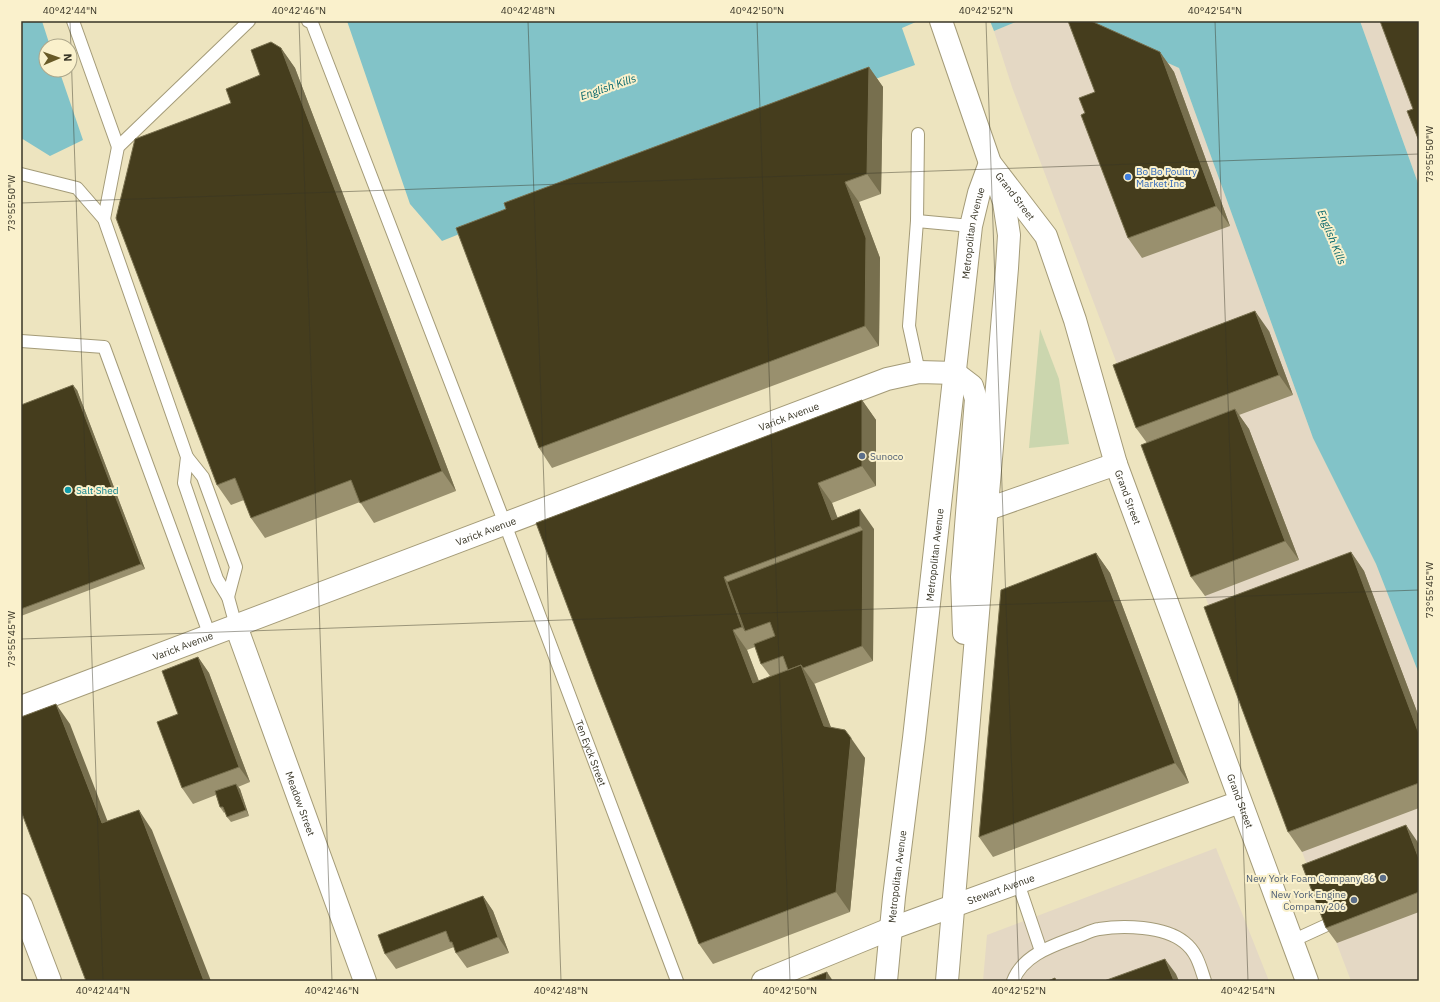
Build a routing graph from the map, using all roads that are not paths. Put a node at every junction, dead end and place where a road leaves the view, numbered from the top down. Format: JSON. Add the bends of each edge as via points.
{"nodes":[{"id":1,"x":73,"y":21,"type":"edge"},
{"id":2,"x":249,"y":21,"type":"edge"},
{"id":3,"x":308,"y":21,"type":"edge"},
{"id":4,"x":941,"y":21,"type":"edge"},
{"id":5,"x":918,"y":134,"type":"dead end"},
{"id":6,"x":118,"y":147,"type":"junction"},
{"id":7,"x":990,"y":163,"type":"junction"},
{"id":8,"x":21,"y":174,"type":"edge"},
{"id":9,"x":104,"y":219,"type":"junction"},
{"id":10,"x":916,"y":221,"type":"junction"},
{"id":11,"x":971,"y":226,"type":"junction"},
{"id":12,"x":21,"y":341,"type":"edge"},
{"id":13,"x":919,"y":372,"type":"junction"},
{"id":14,"x":955,"y":373,"type":"junction"},
{"id":15,"x":187,"y":457,"type":"junction"},
{"id":16,"x":1116,"y":464,"type":"junction"},
{"id":17,"x":985,"y":510,"type":"junction"},
{"id":18,"x":505,"y":524,"type":"junction"},
{"id":19,"x":228,"y":597,"type":"junction"},
{"id":20,"x":236,"y":626,"type":"junction"},
{"id":21,"x":210,"y":636,"type":"junction"},
{"id":22,"x":21,"y":708,"type":"edge"},
{"id":23,"x":968,"y":740,"type":"junction"},
{"id":24,"x":1240,"y":802,"type":"junction"},
{"id":25,"x":1018,"y":883,"type":"junction"},
{"id":26,"x":21,"y":905,"type":"edge"},
{"id":27,"x":954,"y":907,"type":"junction"},
{"id":28,"x":1329,"y":924,"type":"edge"},
{"id":29,"x":890,"y":929,"type":"junction"},
{"id":30,"x":1292,"y":941,"type":"junction"},
{"id":31,"x":1041,"y":951,"type":"junction"},
{"id":32,"x":50,"y":981,"type":"edge"},
{"id":33,"x":365,"y":981,"type":"edge"},
{"id":34,"x":677,"y":981,"type":"edge"},
{"id":35,"x":763,"y":981,"type":"edge"},
{"id":36,"x":886,"y":981,"type":"edge"},
{"id":37,"x":947,"y":981,"type":"edge"},
{"id":38,"x":1014,"y":981,"type":"edge"},
{"id":39,"x":1205,"y":981,"type":"edge"},
{"id":40,"x":1307,"y":981,"type":"edge"}],
"edges":[{"from":1,"to":6,"type":"lane"},
{"from":2,"to":6,"type":"lane"},
{"from":3,"to":18,"type":"lane","name":"Ten Eyck Street","via":[[312,23]]},
{"from":4,"to":7,"type":"main road","name":"Grand Street"},
{"from":5,"to":10,"type":"lane"},
{"from":6,"to":9,"type":"lane"},
{"from":7,"to":11,"type":"main road","name":"Metropolitan Avenue"},
{"from":7,"to":16,"type":"main road","name":"Grand Street","via":[[1046,236],[1075,320]]},
{"from":7,"to":17,"type":"main road","name":"Metropolitan Avenue","via":[[1004,202],[1008,235]]},
{"from":8,"to":9,"type":"lane","via":[[77,188]]},
{"from":9,"to":15,"type":"lane"},
{"from":10,"to":11,"type":"lane"},
{"from":10,"to":13,"type":"lane","via":[[909,326]]},
{"from":11,"to":14,"type":"main road","name":"Metropolitan Avenue"},
{"from":12,"to":21,"type":"lane","via":[[104,347]]},
{"from":13,"to":14,"type":"main road","name":"Varick Avenue"},
{"from":13,"to":18,"type":"main road","name":"Varick Avenue","via":[[887,378]]},
{"from":14,"to":23,"type":"main road","via":[[972,386],[976,399],[962,577]]},
{"from":14,"to":29,"type":"main road","name":"Metropolitan Avenue"},
{"from":15,"to":19,"type":"lane","via":[[184,483],[217,580]]},
{"from":15,"to":19,"type":"lane","via":[[203,477],[236,567]]},
{"from":16,"to":17,"type":"main road"},
{"from":16,"to":24,"type":"main road","name":"Grand Street"},
{"from":17,"to":23,"type":"main road","name":"Metropolitan Avenue"},
{"from":18,"to":20,"type":"main road","name":"Varick Avenue"},
{"from":18,"to":34,"type":"lane","name":"Ten Eyck Street"},
{"from":19,"to":20,"type":"lane"},
{"from":20,"to":21,"type":"main road","name":"Varick Avenue"},
{"from":20,"to":33,"type":"main road","name":"Meadow Street"},
{"from":21,"to":22,"type":"main road","name":"Varick Avenue"},
{"from":23,"to":27,"type":"main road","name":"Metropolitan Avenue"},
{"from":24,"to":25,"type":"main road","name":"Stewart Avenue"},
{"from":24,"to":30,"type":"main road","name":"Grand Street"},
{"from":25,"to":27,"type":"main road","name":"Stewart Avenue"},
{"from":25,"to":31,"type":"lane"},
{"from":26,"to":32,"type":"main road"},
{"from":27,"to":29,"type":"main road","name":"Stewart Avenue"},
{"from":27,"to":37,"type":"main road","name":"Metropolitan Avenue"},
{"from":28,"to":30,"type":"lane"},
{"from":29,"to":35,"type":"main road","name":"Stewart Avenue"},
{"from":29,"to":36,"type":"main road","name":"Metropolitan Avenue"},
{"from":30,"to":40,"type":"main road","name":"Grand Street"},
{"from":31,"to":38,"type":"lane","via":[[1017,972]]},
{"from":31,"to":39,"type":"lane","via":[[1098,929],[1133,927],[1166,932],[1183,941],[1195,953]]}]}
